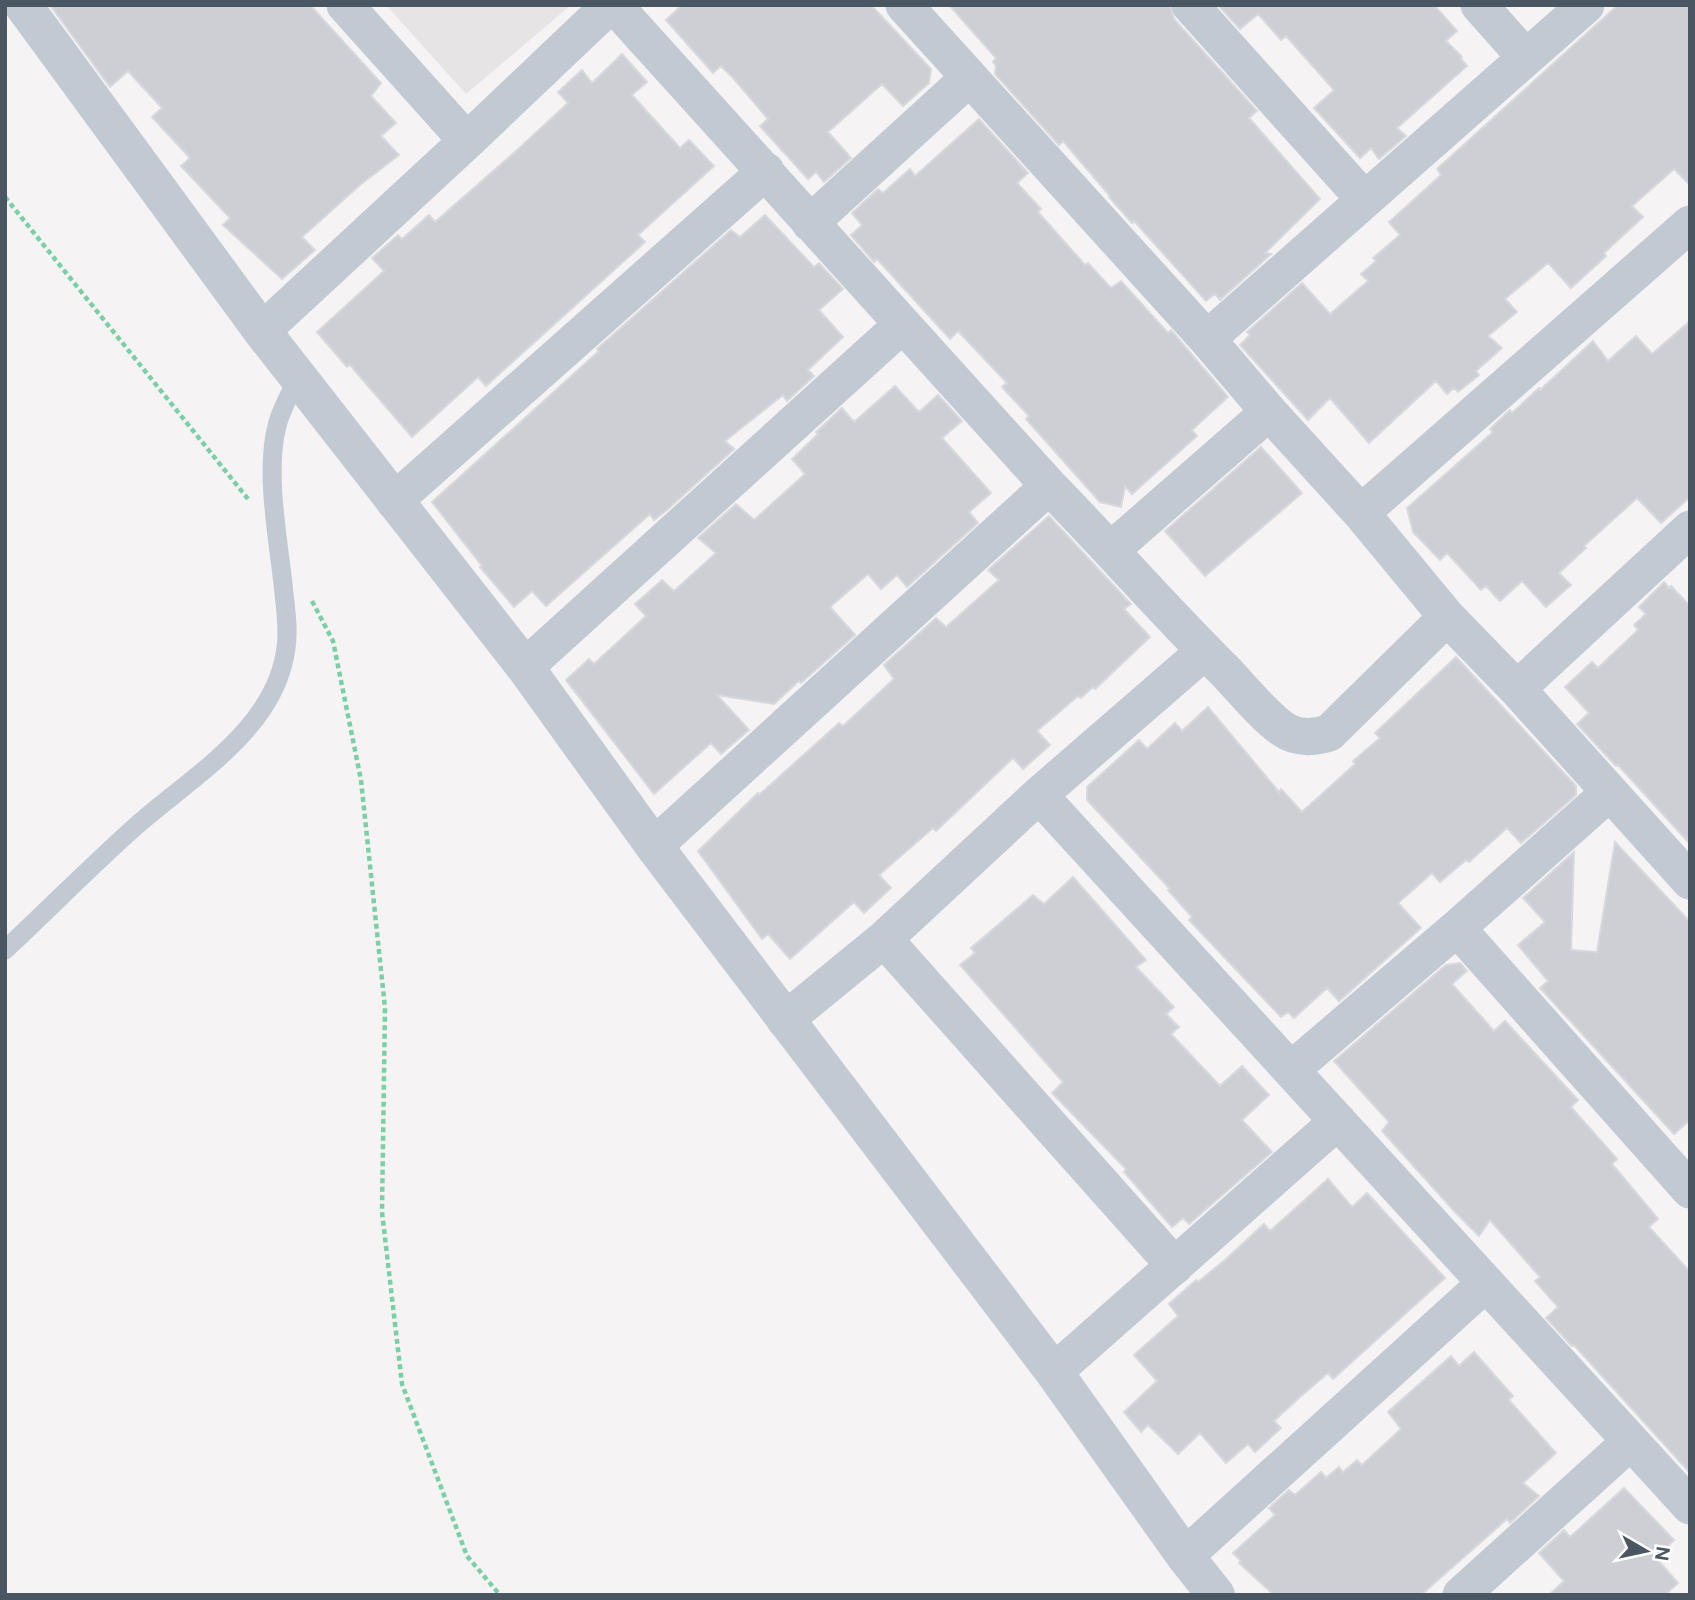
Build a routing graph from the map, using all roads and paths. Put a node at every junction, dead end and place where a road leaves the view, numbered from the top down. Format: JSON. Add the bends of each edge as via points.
{"nodes":[{"id":1,"x":23,"y":5,"type":"edge"},
{"id":2,"x":345,"y":5,"type":"edge"},
{"id":3,"x":612,"y":5,"type":"edge"},
{"id":4,"x":904,"y":5,"type":"edge"},
{"id":5,"x":1190,"y":5,"type":"edge"},
{"id":6,"x":1479,"y":5,"type":"edge"},
{"id":7,"x":1586,"y":5,"type":"edge"},
{"id":8,"x":1526,"y":58,"type":"junction"},
{"id":9,"x":969,"y":78,"type":"junction"},
{"id":10,"x":467,"y":141,"type":"junction"},
{"id":11,"x":766,"y":171,"type":"junction"},
{"id":12,"x":5,"y":197,"type":"edge"},
{"id":13,"x":1364,"y":199,"type":"junction"},
{"id":14,"x":810,"y":223,"type":"junction"},
{"id":15,"x":1690,"y":224,"type":"edge"},
{"id":16,"x":902,"y":325,"type":"junction"},
{"id":17,"x":262,"y":331,"type":"junction"},
{"id":18,"x":1207,"y":339,"type":"junction"},
{"id":19,"x":298,"y":378,"type":"junction"},
{"id":20,"x":1269,"y":412,"type":"junction"},
{"id":21,"x":1049,"y":486,"type":"junction"},
{"id":22,"x":394,"y":501,"type":"junction"},
{"id":23,"x":1361,"y":513,"type":"junction"},
{"id":24,"x":278,"y":537,"type":"junction"},
{"id":25,"x":1684,"y":546,"type":"edge"},
{"id":26,"x":1111,"y":550,"type":"junction"},
{"id":27,"x":309,"y":595,"type":"dead end"},
{"id":28,"x":1447,"y":617,"type":"junction"},
{"id":29,"x":1205,"y":651,"type":"junction"},
{"id":30,"x":525,"y":667,"type":"junction"},
{"id":31,"x":1517,"y":690,"type":"junction"},
{"id":32,"x":1610,"y":792,"type":"junction"},
{"id":33,"x":1039,"y":795,"type":"junction"},
{"id":34,"x":654,"y":846,"type":"junction"},
{"id":35,"x":1690,"y":881,"type":"edge"},
{"id":36,"x":1457,"y":928,"type":"junction"},
{"id":37,"x":884,"y":939,"type":"junction"},
{"id":38,"x":5,"y":950,"type":"edge"},
{"id":39,"x":786,"y":1020,"type":"junction"},
{"id":40,"x":1292,"y":1069,"type":"junction"},
{"id":41,"x":1338,"y":1121,"type":"junction"},
{"id":42,"x":1684,"y":1171,"type":"edge"},
{"id":43,"x":1175,"y":1266,"type":"junction"},
{"id":44,"x":1486,"y":1283,"type":"junction"},
{"id":45,"x":1054,"y":1372,"type":"junction"},
{"id":46,"x":1630,"y":1442,"type":"junction"},
{"id":47,"x":1690,"y":1506,"type":"edge"},
{"id":48,"x":1185,"y":1556,"type":"junction"},
{"id":49,"x":500,"y":1595,"type":"edge"},
{"id":50,"x":1216,"y":1595,"type":"edge"},
{"id":51,"x":1461,"y":1595,"type":"edge"}],
"edges":[{"from":1,"to":17,"type":"street"},
{"from":2,"to":10,"type":"street"},
{"from":3,"to":10,"type":"street"},
{"from":3,"to":11,"type":"street"},
{"from":4,"to":9,"type":"street"},
{"from":5,"to":13,"type":"street"},
{"from":6,"to":8,"type":"street"},
{"from":7,"to":8,"type":"street"},
{"from":8,"to":13,"type":"street"},
{"from":9,"to":14,"type":"street"},
{"from":9,"to":18,"type":"street"},
{"from":10,"to":17,"type":"street"},
{"from":11,"to":14,"type":"street"},
{"from":11,"to":22,"type":"street"},
{"from":12,"to":24,"type":"path"},
{"from":13,"to":18,"type":"street"},
{"from":14,"to":16,"type":"street"},
{"from":15,"to":23,"type":"street"},
{"from":16,"to":21,"type":"street"},
{"from":16,"to":30,"type":"street"},
{"from":17,"to":19,"type":"street"},
{"from":18,"to":20,"type":"street"},
{"from":19,"to":22,"type":"street"},
{"from":19,"to":24,"type":"lane","via":[[276,429]]},
{"from":20,"to":23,"type":"street"},
{"from":20,"to":26,"type":"street"},
{"from":21,"to":26,"type":"street"},
{"from":21,"to":34,"type":"street"},
{"from":22,"to":30,"type":"street"},
{"from":23,"to":28,"type":"street"},
{"from":24,"to":38,"type":"lane","via":[[286,648],[282,668],[257,716],[232,744],[135,826]]},
{"from":25,"to":31,"type":"street"},
{"from":26,"to":29,"type":"street"},
{"from":27,"to":49,"type":"path","via":[[333,641],[361,780],[385,1008],[382,1212],[402,1384],[467,1556]]},
{"from":28,"to":29,"type":"street","via":[[1329,733],[1316,737],[1301,737],[1283,729]]},
{"from":28,"to":31,"type":"street"},
{"from":29,"to":33,"type":"street"},
{"from":30,"to":34,"type":"street"},
{"from":31,"to":32,"type":"street"},
{"from":32,"to":35,"type":"street"},
{"from":32,"to":36,"type":"street"},
{"from":33,"to":37,"type":"street"},
{"from":33,"to":40,"type":"street"},
{"from":34,"to":39,"type":"street"},
{"from":36,"to":40,"type":"street"},
{"from":36,"to":42,"type":"street"},
{"from":37,"to":39,"type":"street"},
{"from":37,"to":43,"type":"street"},
{"from":39,"to":45,"type":"street"},
{"from":40,"to":41,"type":"street"},
{"from":41,"to":43,"type":"street"},
{"from":41,"to":44,"type":"street"},
{"from":43,"to":45,"type":"street"},
{"from":44,"to":46,"type":"street"},
{"from":44,"to":48,"type":"street"},
{"from":45,"to":48,"type":"street"},
{"from":46,"to":47,"type":"street"},
{"from":46,"to":51,"type":"street"},
{"from":48,"to":50,"type":"street"}]}
